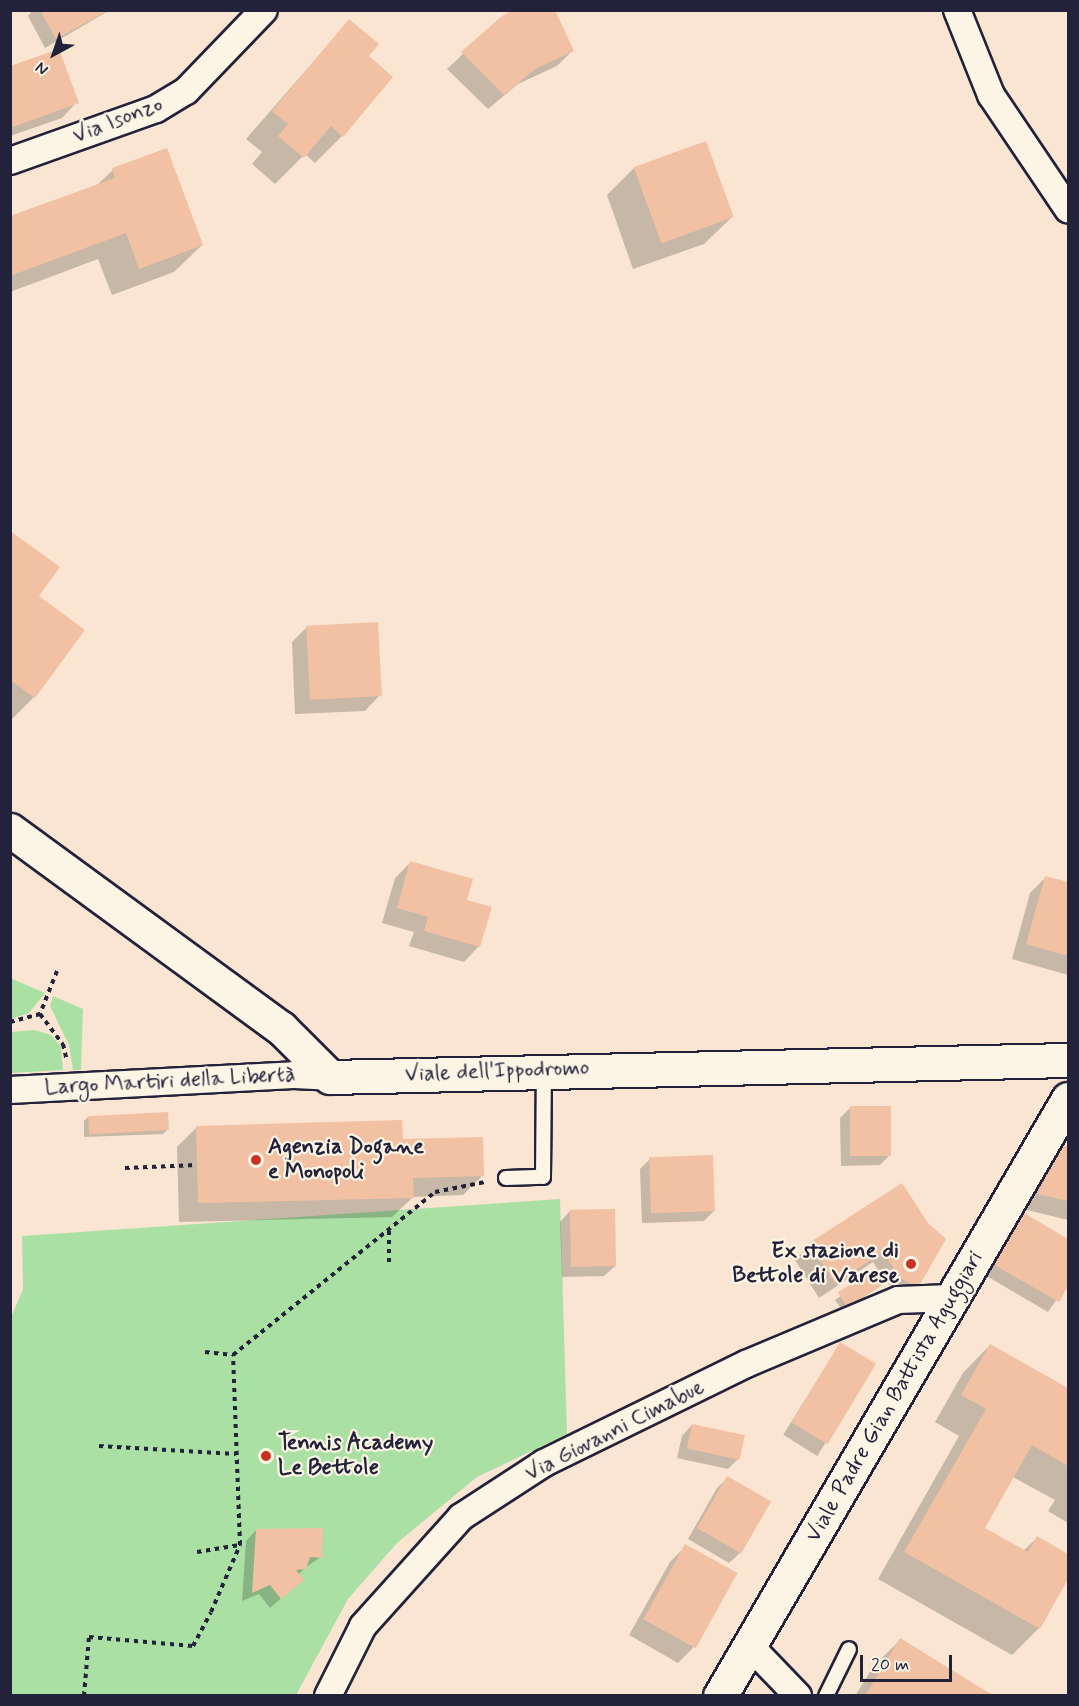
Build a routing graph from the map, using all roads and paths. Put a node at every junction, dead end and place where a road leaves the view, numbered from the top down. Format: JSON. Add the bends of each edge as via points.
{"nodes":[{"id":1,"x":264,"y":10,"type":"edge"},
{"id":2,"x":957,"y":10,"type":"edge"},
{"id":3,"x":10,"y":161,"type":"edge"},
{"id":4,"x":1068,"y":209,"type":"edge"},
{"id":5,"x":10,"y":830,"type":"edge"},
{"id":6,"x":57,"y":971,"type":"dead end"},
{"id":7,"x":40,"y":1014,"type":"junction"},
{"id":8,"x":10,"y":1022,"type":"edge"},
{"id":9,"x":1068,"y":1060,"type":"edge"},
{"id":10,"x":68,"y":1068,"type":"dead end"},
{"id":11,"x":544,"y":1070,"type":"junction"},
{"id":12,"x":330,"y":1077,"type":"junction"},
{"id":13,"x":10,"y":1090,"type":"edge"},
{"id":14,"x":1068,"y":1099,"type":"edge"},
{"id":15,"x":197,"y":1165,"type":"dead end"},
{"id":16,"x":125,"y":1168,"type":"dead end"},
{"id":17,"x":507,"y":1178,"type":"joint"},
{"id":18,"x":388,"y":1230,"type":"junction"},
{"id":19,"x":389,"y":1266,"type":"dead end"},
{"id":20,"x":951,"y":1298,"type":"junction"},
{"id":21,"x":205,"y":1352,"type":"dead end"},
{"id":22,"x":233,"y":1355,"type":"junction"},
{"id":23,"x":99,"y":1446,"type":"dead end"},
{"id":24,"x":237,"y":1454,"type":"junction"},
{"id":25,"x":240,"y":1545,"type":"junction"},
{"id":26,"x":197,"y":1551,"type":"dead end"},
{"id":27,"x":751,"y":1647,"type":"junction"},
{"id":28,"x":849,"y":1649,"type":"dead end"},
{"id":29,"x":84,"y":1695,"type":"edge"},
{"id":30,"x":328,"y":1695,"type":"edge"},
{"id":31,"x":720,"y":1695,"type":"edge"},
{"id":32,"x":798,"y":1695,"type":"edge"},
{"id":33,"x":826,"y":1695,"type":"edge"}],
"edges":[{"from":1,"to":3,"type":"street","name":"Via Isonzo","via":[[186,92],[156,109]]},
{"from":2,"to":4,"type":"street","via":[[991,95]]},
{"from":5,"to":12,"type":"street","via":[[281,1028]]},
{"from":6,"to":7,"type":"path"},
{"from":7,"to":8,"type":"path"},
{"from":7,"to":10,"type":"path","via":[[63,1044]]},
{"from":9,"to":11,"type":"street","name":"Viale dell'Ippodromo"},
{"from":11,"to":12,"type":"street","name":"Viale dell'Ippodromo"},
{"from":11,"to":17,"type":"lane","via":[[543,1177]]},
{"from":12,"to":13,"type":"street","name":"Largo Martiri della Libertà","via":[[294,1075]]},
{"from":14,"to":20,"type":"street","name":"Viale Padre Gian Battista Aguggiari"},
{"from":15,"to":16,"type":"path"},
{"from":17,"to":18,"type":"path","via":[[435,1192]]},
{"from":18,"to":19,"type":"path"},
{"from":18,"to":22,"type":"path"},
{"from":20,"to":27,"type":"street","name":"Viale Padre Gian Battista Aguggiari"},
{"from":20,"to":30,"type":"street","name":"Via Giovanni Cimabue","via":[[898,1300],[746,1364],[535,1469],[461,1516],[363,1626]]},
{"from":21,"to":22,"type":"path"},
{"from":22,"to":24,"type":"path"},
{"from":23,"to":24,"type":"path"},
{"from":24,"to":25,"type":"path"},
{"from":25,"to":26,"type":"path"},
{"from":25,"to":29,"type":"path","via":[[193,1646],[89,1637]]},
{"from":27,"to":31,"type":"street","name":"Viale Padre Gian Battista Aguggiari"},
{"from":27,"to":32,"type":"street"},
{"from":28,"to":33,"type":"lane"}]}
